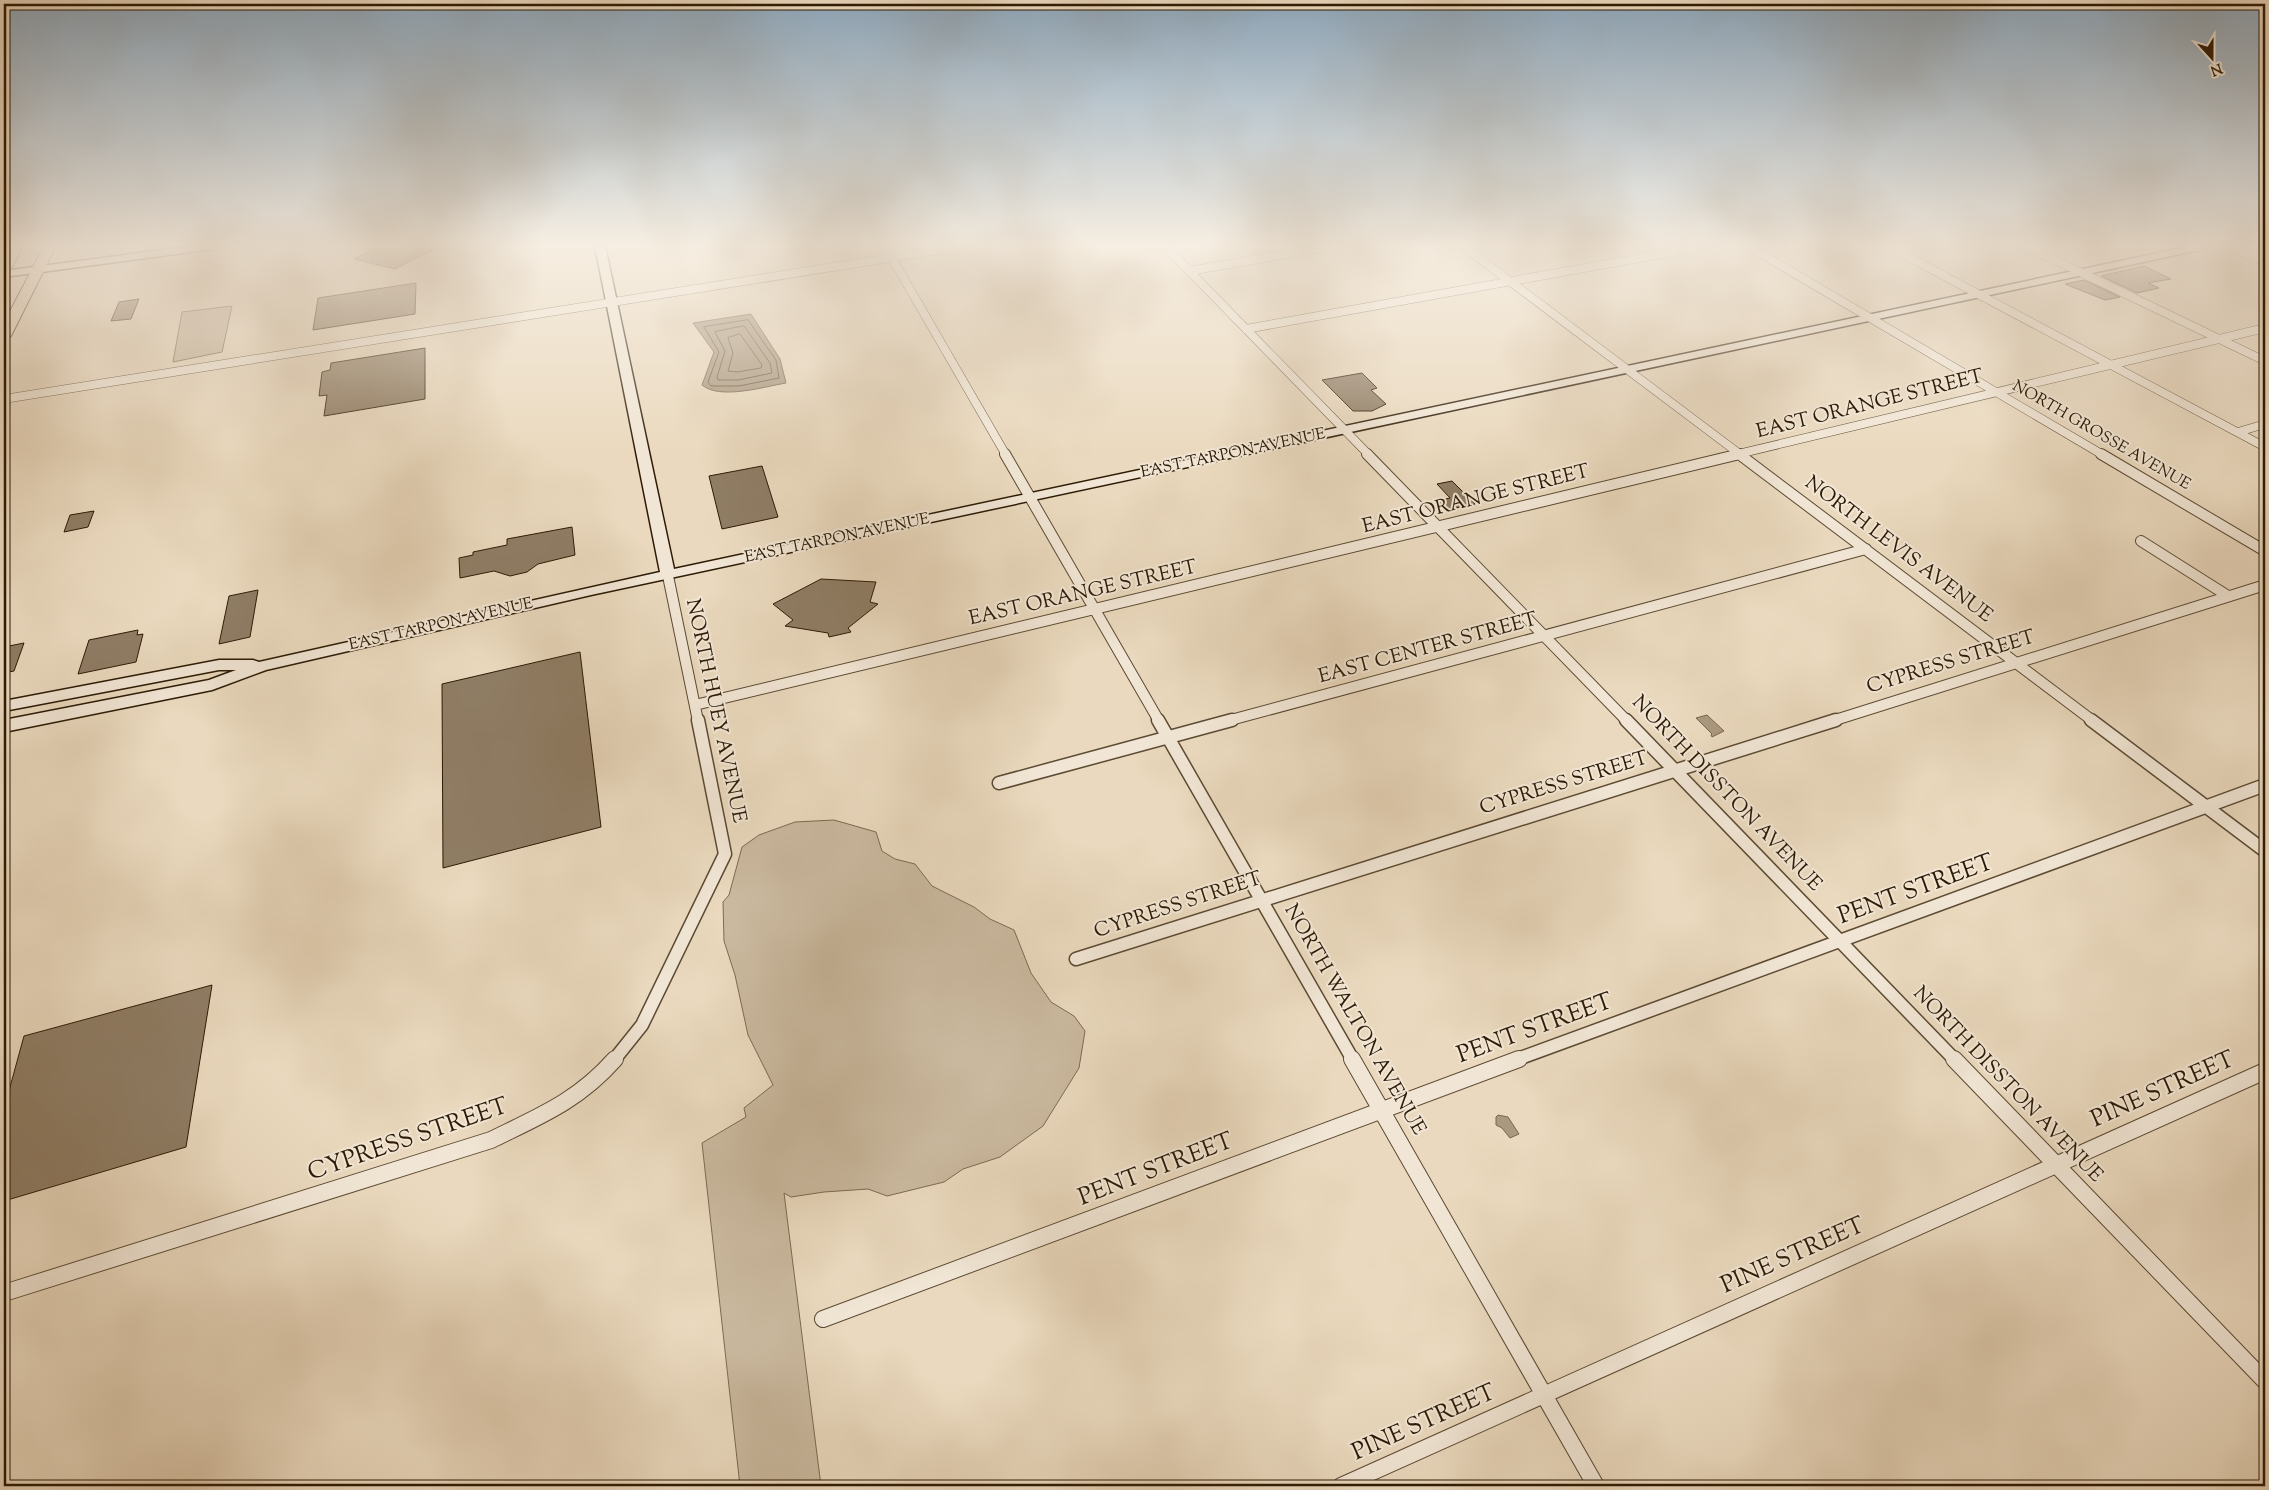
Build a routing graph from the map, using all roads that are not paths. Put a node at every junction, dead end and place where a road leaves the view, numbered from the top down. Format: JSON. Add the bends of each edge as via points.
{"nodes":[{"id":1,"x":15,"y":316,"type":"edge"},
{"id":2,"x":526,"y":316,"type":"edge"},
{"id":3,"x":614,"y":316,"type":"edge"},
{"id":4,"x":925,"y":316,"type":"edge"},
{"id":5,"x":1233,"y":316,"type":"edge"},
{"id":6,"x":1318,"y":316,"type":"edge"},
{"id":7,"x":1556,"y":316,"type":"edge"},
{"id":8,"x":1876,"y":316,"type":"edge"},
{"id":9,"x":2019,"y":316,"type":"edge"},
{"id":10,"x":2176,"y":316,"type":"edge"},
{"id":11,"x":1869,"y":317,"type":"junction"},
{"id":12,"x":2265,"y":328,"type":"edge"},
{"id":13,"x":1246,"y":329,"type":"junction"},
{"id":14,"x":4,"y":336,"type":"edge"},
{"id":15,"x":2223,"y":338,"type":"junction"},
{"id":16,"x":2265,"y":354,"type":"edge"},
{"id":17,"x":2265,"y":361,"type":"edge"},
{"id":18,"x":2112,"y":365,"type":"junction"},
{"id":19,"x":1628,"y":370,"type":"junction"},
{"id":20,"x":1997,"y":393,"type":"junction"},
{"id":21,"x":4,"y":399,"type":"edge"},
{"id":22,"x":2265,"y":424,"type":"edge"},
{"id":23,"x":1344,"y":430,"type":"junction"},
{"id":24,"x":2238,"y":432,"type":"junction"},
{"id":25,"x":640,"y":438,"type":"joint"},
{"id":26,"x":2265,"y":447,"type":"edge"},
{"id":27,"x":1741,"y":454,"type":"junction"},
{"id":28,"x":1030,"y":497,"type":"junction"},
{"id":29,"x":1439,"y":527,"type":"junction"},
{"id":30,"x":2142,"y":541,"type":"dead end"},
{"id":31,"x":1866,"y":549,"type":"junction"},
{"id":32,"x":2265,"y":551,"type":"edge"},
{"id":33,"x":668,"y":576,"type":"junction"},
{"id":34,"x":2265,"y":585,"type":"edge"},
{"id":35,"x":2228,"y":596,"type":"junction"},
{"id":36,"x":1094,"y":610,"type":"junction"},
{"id":37,"x":1545,"y":636,"type":"junction"},
{"id":38,"x":2016,"y":664,"type":"junction"},
{"id":39,"x":262,"y":666,"type":"junction"},
{"id":40,"x":695,"y":704,"type":"junction"},
{"id":41,"x":4,"y":706,"type":"edge"},
{"id":42,"x":4,"y":726,"type":"edge"},
{"id":43,"x":1168,"y":738,"type":"junction"},
{"id":44,"x":1675,"y":770,"type":"junction"},
{"id":45,"x":999,"y":783,"type":"dead end"},
{"id":46,"x":2265,"y":785,"type":"edge"},
{"id":47,"x":2207,"y":807,"type":"junction"},
{"id":48,"x":2265,"y":851,"type":"edge"},
{"id":49,"x":725,"y":854,"type":"joint"},
{"id":50,"x":1262,"y":900,"type":"junction"},
{"id":51,"x":1841,"y":941,"type":"junction"},
{"id":52,"x":1076,"y":959,"type":"dead end"},
{"id":53,"x":2265,"y":1071,"type":"edge"},
{"id":54,"x":1381,"y":1109,"type":"junction"},
{"id":55,"x":2055,"y":1164,"type":"junction"},
{"id":56,"x":4,"y":1293,"type":"edge"},
{"id":57,"x":823,"y":1318,"type":"dead end"},
{"id":58,"x":2265,"y":1381,"type":"edge"},
{"id":59,"x":1544,"y":1395,"type":"junction"},
{"id":60,"x":1341,"y":1486,"type":"edge"},
{"id":61,"x":1596,"y":1486,"type":"edge"}],
"edges":[{"from":1,"to":14,"type":"highway"},
{"from":2,"to":21,"type":"street"},
{"from":3,"to":25,"type":"main road"},
{"from":4,"to":28,"type":"street","name":"NORTH WALTON AVENUE"},
{"from":5,"to":13,"type":"street","name":"NORTH DISSTON AVENUE"},
{"from":6,"to":13,"type":"street"},
{"from":7,"to":19,"type":"street","name":"NORTH LEVIS AVENUE"},
{"from":8,"to":11,"type":"main road","name":"EAST TARPON AVENUE"},
{"from":9,"to":18,"type":"street"},
{"from":10,"to":15,"type":"street"},
{"from":11,"to":19,"type":"main road","name":"EAST TARPON AVENUE"},
{"from":11,"to":20,"type":"street","name":"NORTH GROSSE AVENUE"},
{"from":12,"to":15,"type":"street","name":"EAST ORANGE STREET"},
{"from":13,"to":23,"type":"street","name":"NORTH DISSTON AVENUE"},
{"from":15,"to":16,"type":"street"},
{"from":15,"to":17,"type":"street"},
{"from":15,"to":18,"type":"street","name":"EAST ORANGE STREET"},
{"from":18,"to":20,"type":"street","name":"EAST ORANGE STREET"},
{"from":18,"to":24,"type":"street"},
{"from":19,"to":23,"type":"main road","name":"EAST TARPON AVENUE"},
{"from":19,"to":27,"type":"street","name":"NORTH LEVIS AVENUE"},
{"from":20,"to":27,"type":"street","name":"EAST ORANGE STREET"},
{"from":20,"to":32,"type":"street","name":"NORTH GROSSE AVENUE"},
{"from":22,"to":24,"type":"street"},
{"from":23,"to":28,"type":"main road","name":"EAST TARPON AVENUE"},
{"from":23,"to":29,"type":"street","name":"NORTH DISSTON AVENUE"},
{"from":24,"to":26,"type":"street"},
{"from":25,"to":33,"type":"main road"},
{"from":27,"to":29,"type":"street","name":"EAST ORANGE STREET"},
{"from":27,"to":31,"type":"street","name":"NORTH LEVIS AVENUE"},
{"from":28,"to":33,"type":"main road","name":"EAST TARPON AVENUE"},
{"from":28,"to":36,"type":"street","name":"NORTH WALTON AVENUE"},
{"from":29,"to":36,"type":"street","name":"EAST ORANGE STREET"},
{"from":29,"to":37,"type":"street","name":"NORTH DISSTON AVENUE"},
{"from":30,"to":35,"type":"street"},
{"from":31,"to":37,"type":"street","name":"EAST CENTER STREET"},
{"from":31,"to":38,"type":"street","name":"NORTH LEVIS AVENUE"},
{"from":33,"to":39,"type":"main road","name":"EAST TARPON AVENUE"},
{"from":33,"to":40,"type":"street","name":"NORTH HUEY AVENUE"},
{"from":34,"to":35,"type":"street","name":"CYPRESS STREET"},
{"from":35,"to":38,"type":"street","name":"CYPRESS STREET"},
{"from":36,"to":40,"type":"street","name":"EAST ORANGE STREET"},
{"from":36,"to":43,"type":"street","name":"NORTH WALTON AVENUE"},
{"from":37,"to":43,"type":"street","name":"EAST CENTER STREET"},
{"from":37,"to":44,"type":"street","name":"NORTH DISSTON AVENUE"},
{"from":38,"to":44,"type":"street","name":"CYPRESS STREET"},
{"from":38,"to":47,"type":"street","name":"NORTH LEVIS AVENUE"},
{"from":39,"to":41,"type":"main road","name":"EAST TARPON AVENUE","via":[[219,665]]},
{"from":39,"to":42,"type":"main road","name":"EAST TARPON AVENUE","via":[[212,685]]},
{"from":40,"to":49,"type":"street","name":"NORTH HUEY AVENUE"},
{"from":43,"to":45,"type":"street","name":"EAST CENTER STREET"},
{"from":43,"to":50,"type":"street","name":"NORTH WALTON AVENUE"},
{"from":44,"to":50,"type":"street","name":"CYPRESS STREET"},
{"from":44,"to":51,"type":"street","name":"NORTH DISSTON AVENUE"},
{"from":46,"to":47,"type":"street","name":"PENT STREET"},
{"from":47,"to":48,"type":"street","name":"NORTH LEVIS AVENUE"},
{"from":47,"to":51,"type":"street","name":"PENT STREET"},
{"from":49,"to":56,"type":"street","name":"CYPRESS STREET","via":[[642,1025],[630,1043],[596,1078],[552,1110],[491,1140]]},
{"from":50,"to":52,"type":"street","name":"CYPRESS STREET"},
{"from":50,"to":54,"type":"street","name":"NORTH WALTON AVENUE"},
{"from":51,"to":54,"type":"street","name":"PENT STREET"},
{"from":51,"to":55,"type":"street","name":"NORTH DISSTON AVENUE"},
{"from":53,"to":55,"type":"street","name":"PINE STREET"},
{"from":54,"to":57,"type":"street","name":"PENT STREET"},
{"from":54,"to":59,"type":"street","name":"NORTH WALTON AVENUE"},
{"from":55,"to":58,"type":"street","name":"NORTH DISSTON AVENUE"},
{"from":55,"to":59,"type":"street","name":"PINE STREET"},
{"from":59,"to":60,"type":"street","name":"PINE STREET"},
{"from":59,"to":61,"type":"street","name":"NORTH WALTON AVENUE"}]}
